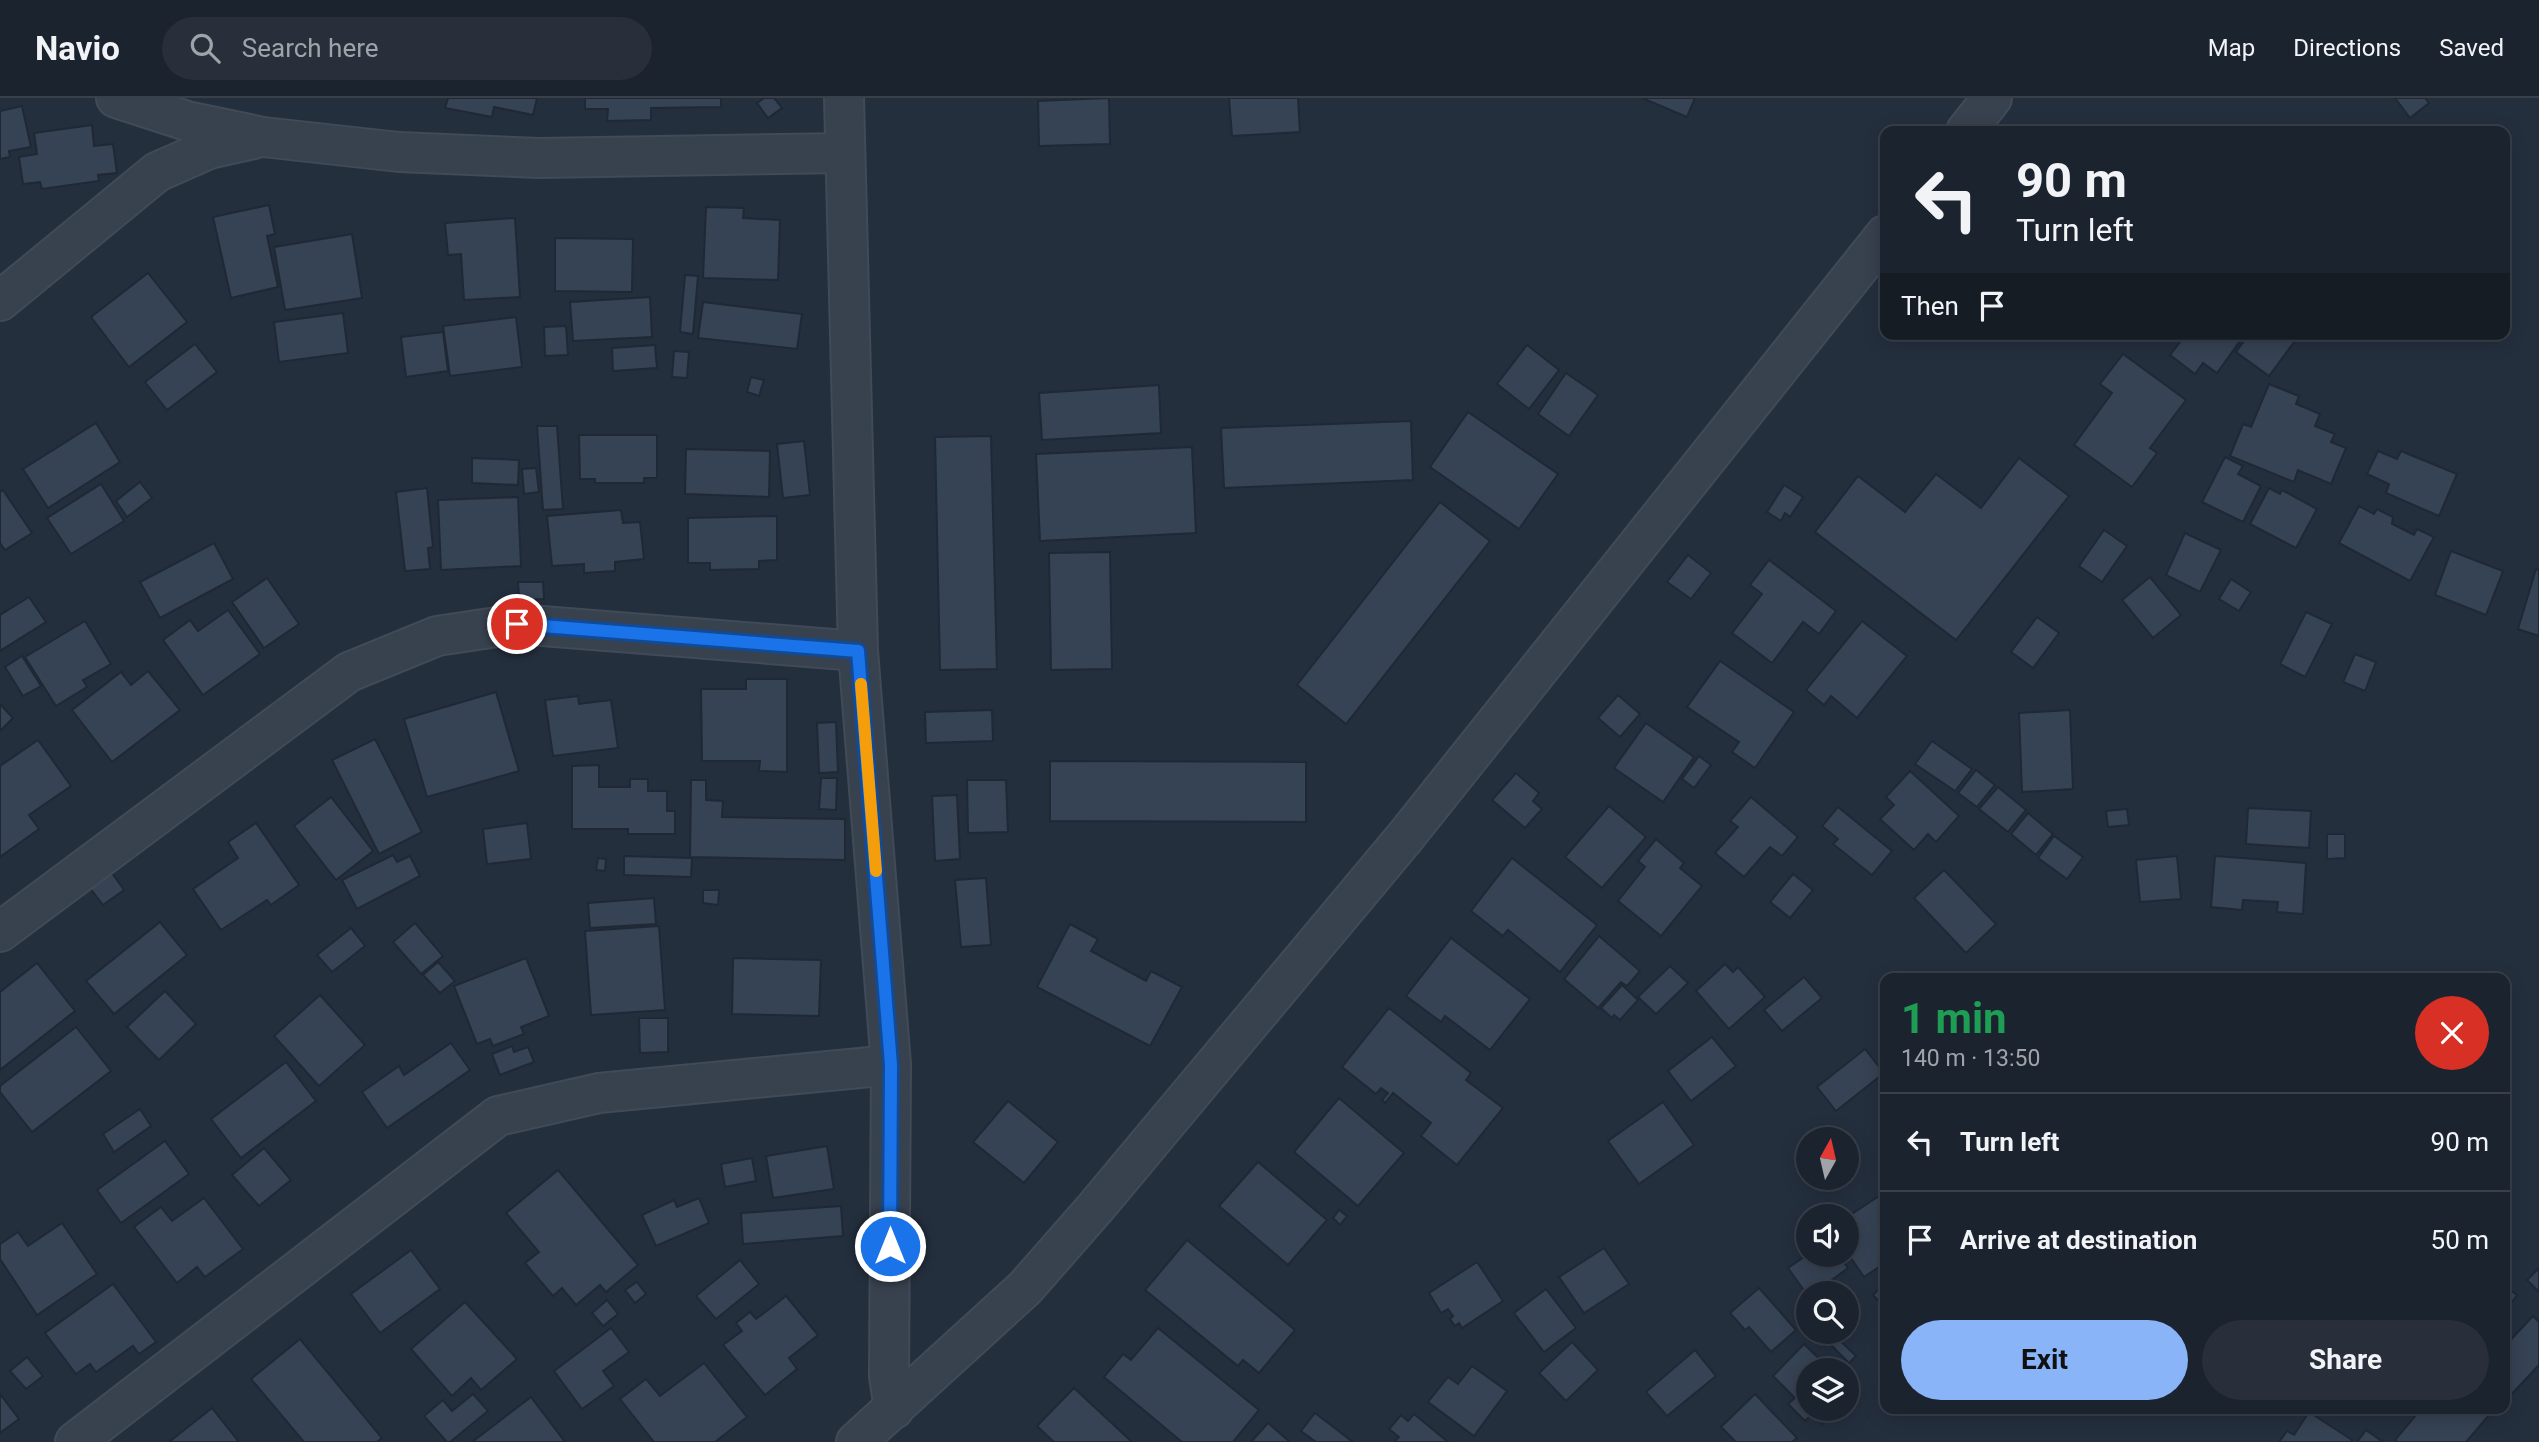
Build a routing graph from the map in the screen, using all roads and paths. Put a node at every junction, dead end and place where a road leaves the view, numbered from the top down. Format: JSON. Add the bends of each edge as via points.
{"nodes":[{"id":1,"x":116,"y":98,"type":"edge"},
{"id":2,"x":844,"y":98,"type":"edge"},
{"id":3,"x":1992,"y":98,"type":"edge"},
{"id":4,"x":1970,"y":126,"type":"edge"},
{"id":5,"x":263,"y":137,"type":"junction"},
{"id":6,"x":845,"y":153,"type":"junction"},
{"id":7,"x":1880,"y":241,"type":"edge"},
{"id":8,"x":0,"y":301,"type":"edge"},
{"id":9,"x":858,"y":651,"type":"junction"},
{"id":10,"x":0,"y":932,"type":"edge"},
{"id":11,"x":891,"y":1065,"type":"junction"},
{"id":12,"x":894,"y":1409,"type":"junction"},
{"id":13,"x":75,"y":1442,"type":"edge"},
{"id":14,"x":856,"y":1442,"type":"edge"}],
"edges":[{"from":1,"to":5,"type":"street","via":[[187,121]]},
{"from":2,"to":6,"type":"street"},
{"from":3,"to":4,"type":"street"},
{"from":5,"to":6,"type":"street","via":[[399,152],[539,158]]},
{"from":5,"to":8,"type":"street","via":[[209,149],[157,172]]},
{"from":6,"to":9,"type":"street"},
{"from":7,"to":12,"type":"street","via":[[1406,836],[1105,1196],[1025,1288]]},
{"from":9,"to":10,"type":"street","via":[[517,624],[437,636],[349,672]]},
{"from":9,"to":11,"type":"street"},
{"from":11,"to":12,"type":"street","via":[[889,1376]]},
{"from":11,"to":13,"type":"street","via":[[599,1093],[498,1116]]},
{"from":12,"to":14,"type":"street"}]}
